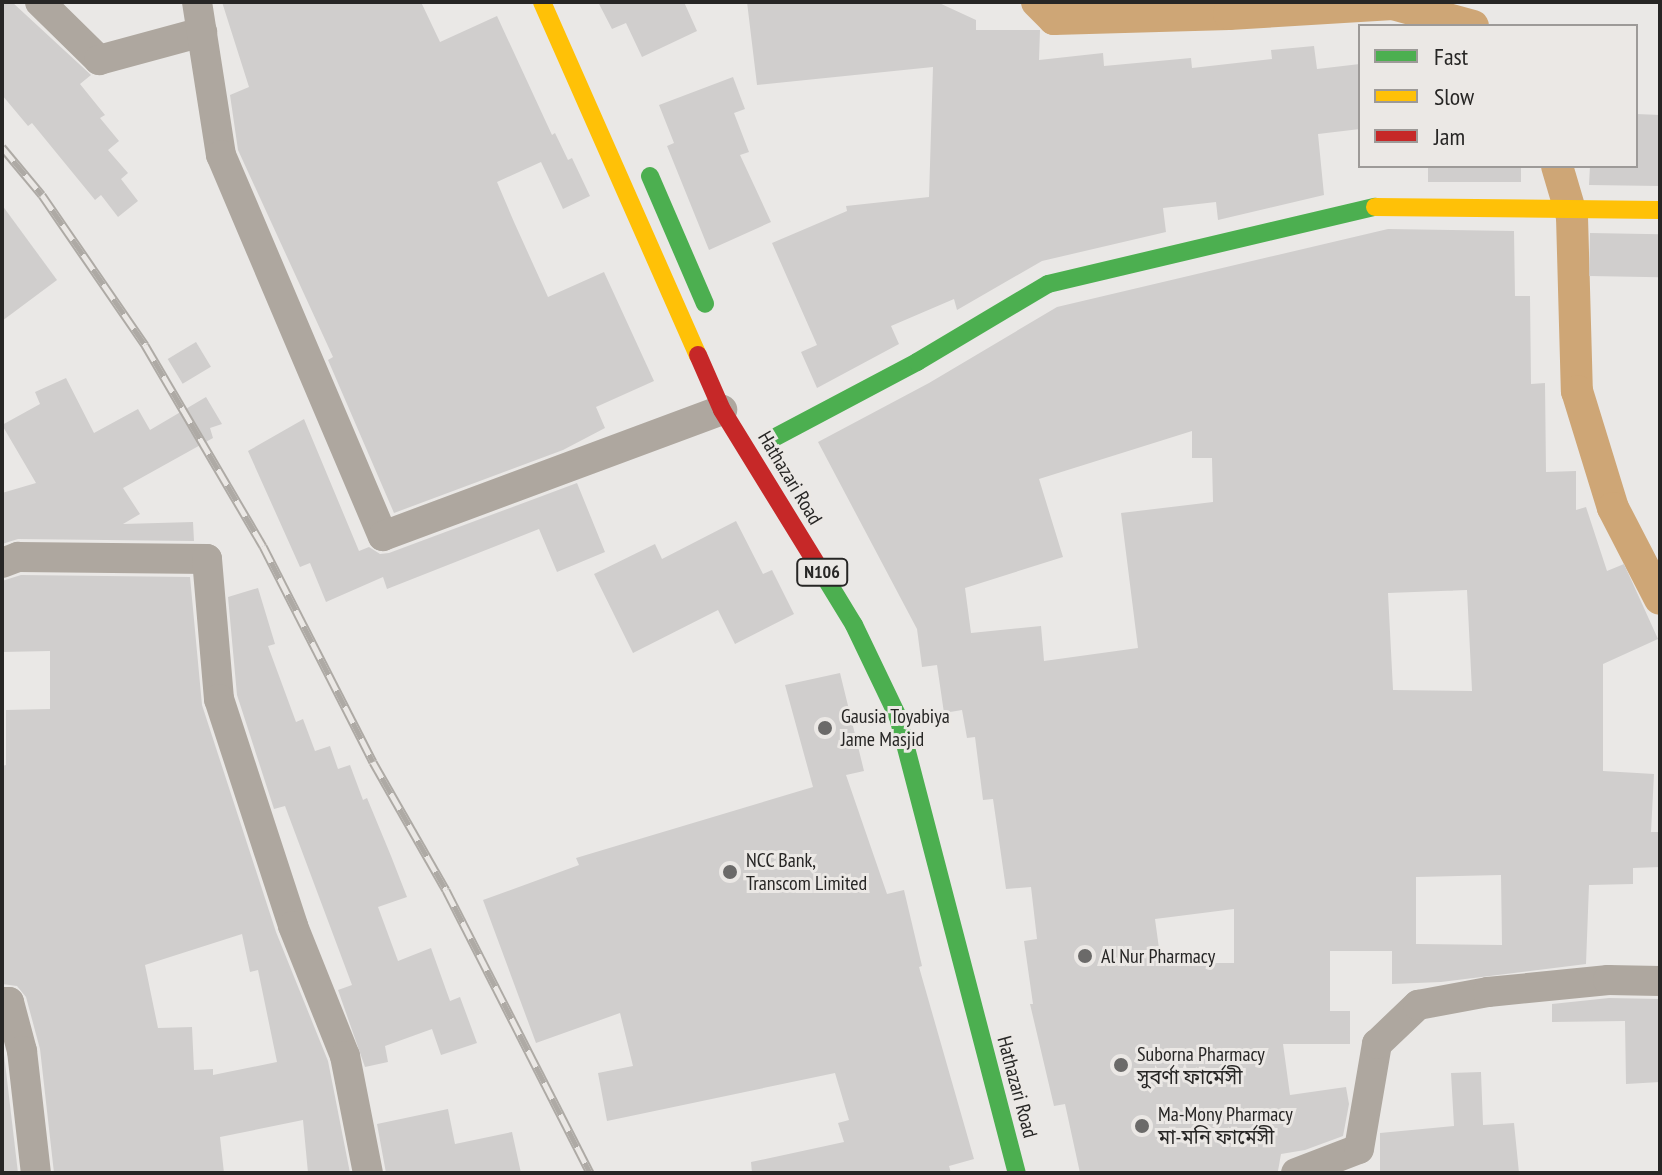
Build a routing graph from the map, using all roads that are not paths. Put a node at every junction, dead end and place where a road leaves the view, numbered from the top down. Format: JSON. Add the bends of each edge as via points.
{"nodes":[{"id":1,"x":40,"y":2,"type":"edge"},
{"id":2,"x":197,"y":2,"type":"edge"},
{"id":3,"x":542,"y":2,"type":"edge"},
{"id":4,"x":202,"y":32,"type":"junction"},
{"id":5,"x":640,"y":155,"type":"dead end"},
{"id":6,"x":1660,"y":210,"type":"edge"},
{"id":7,"x":712,"y":320,"type":"dead end"},
{"id":8,"x":722,"y":410,"type":"junction"},
{"id":9,"x":768,"y":441,"type":"dead end"},
{"id":10,"x":2,"y":563,"type":"edge"},
{"id":11,"x":1660,"y":981,"type":"edge"},
{"id":12,"x":2,"y":1002,"type":"edge"},
{"id":13,"x":36,"y":1173,"type":"edge"},
{"id":14,"x":368,"y":1173,"type":"edge"},
{"id":15,"x":1017,"y":1173,"type":"edge"},
{"id":16,"x":1296,"y":1173,"type":"edge"}],
"edges":[{"from":1,"to":4,"type":"street","via":[[99,60]]},
{"from":2,"to":4,"type":"street"},
{"from":3,"to":8,"type":"main road","name":"Hathazari Road","number":"N106"},
{"from":4,"to":8,"type":"street","via":[[221,155],[383,536]]},
{"from":5,"to":7,"type":"main road"},
{"from":6,"to":9,"type":"main road","via":[[1385,205],[1048,284]]},
{"from":8,"to":15,"type":"main road","name":"Hathazari Road","number":"N106","via":[[854,625],[898,717]]},
{"from":10,"to":14,"type":"street","via":[[18,557],[207,559],[219,699],[293,926],[345,1056]]},
{"from":11,"to":16,"type":"street","via":[[1608,980],[1418,1005],[1377,1044],[1359,1149]]},
{"from":12,"to":13,"type":"street","via":[[9,1002],[22,1051]]}]}
